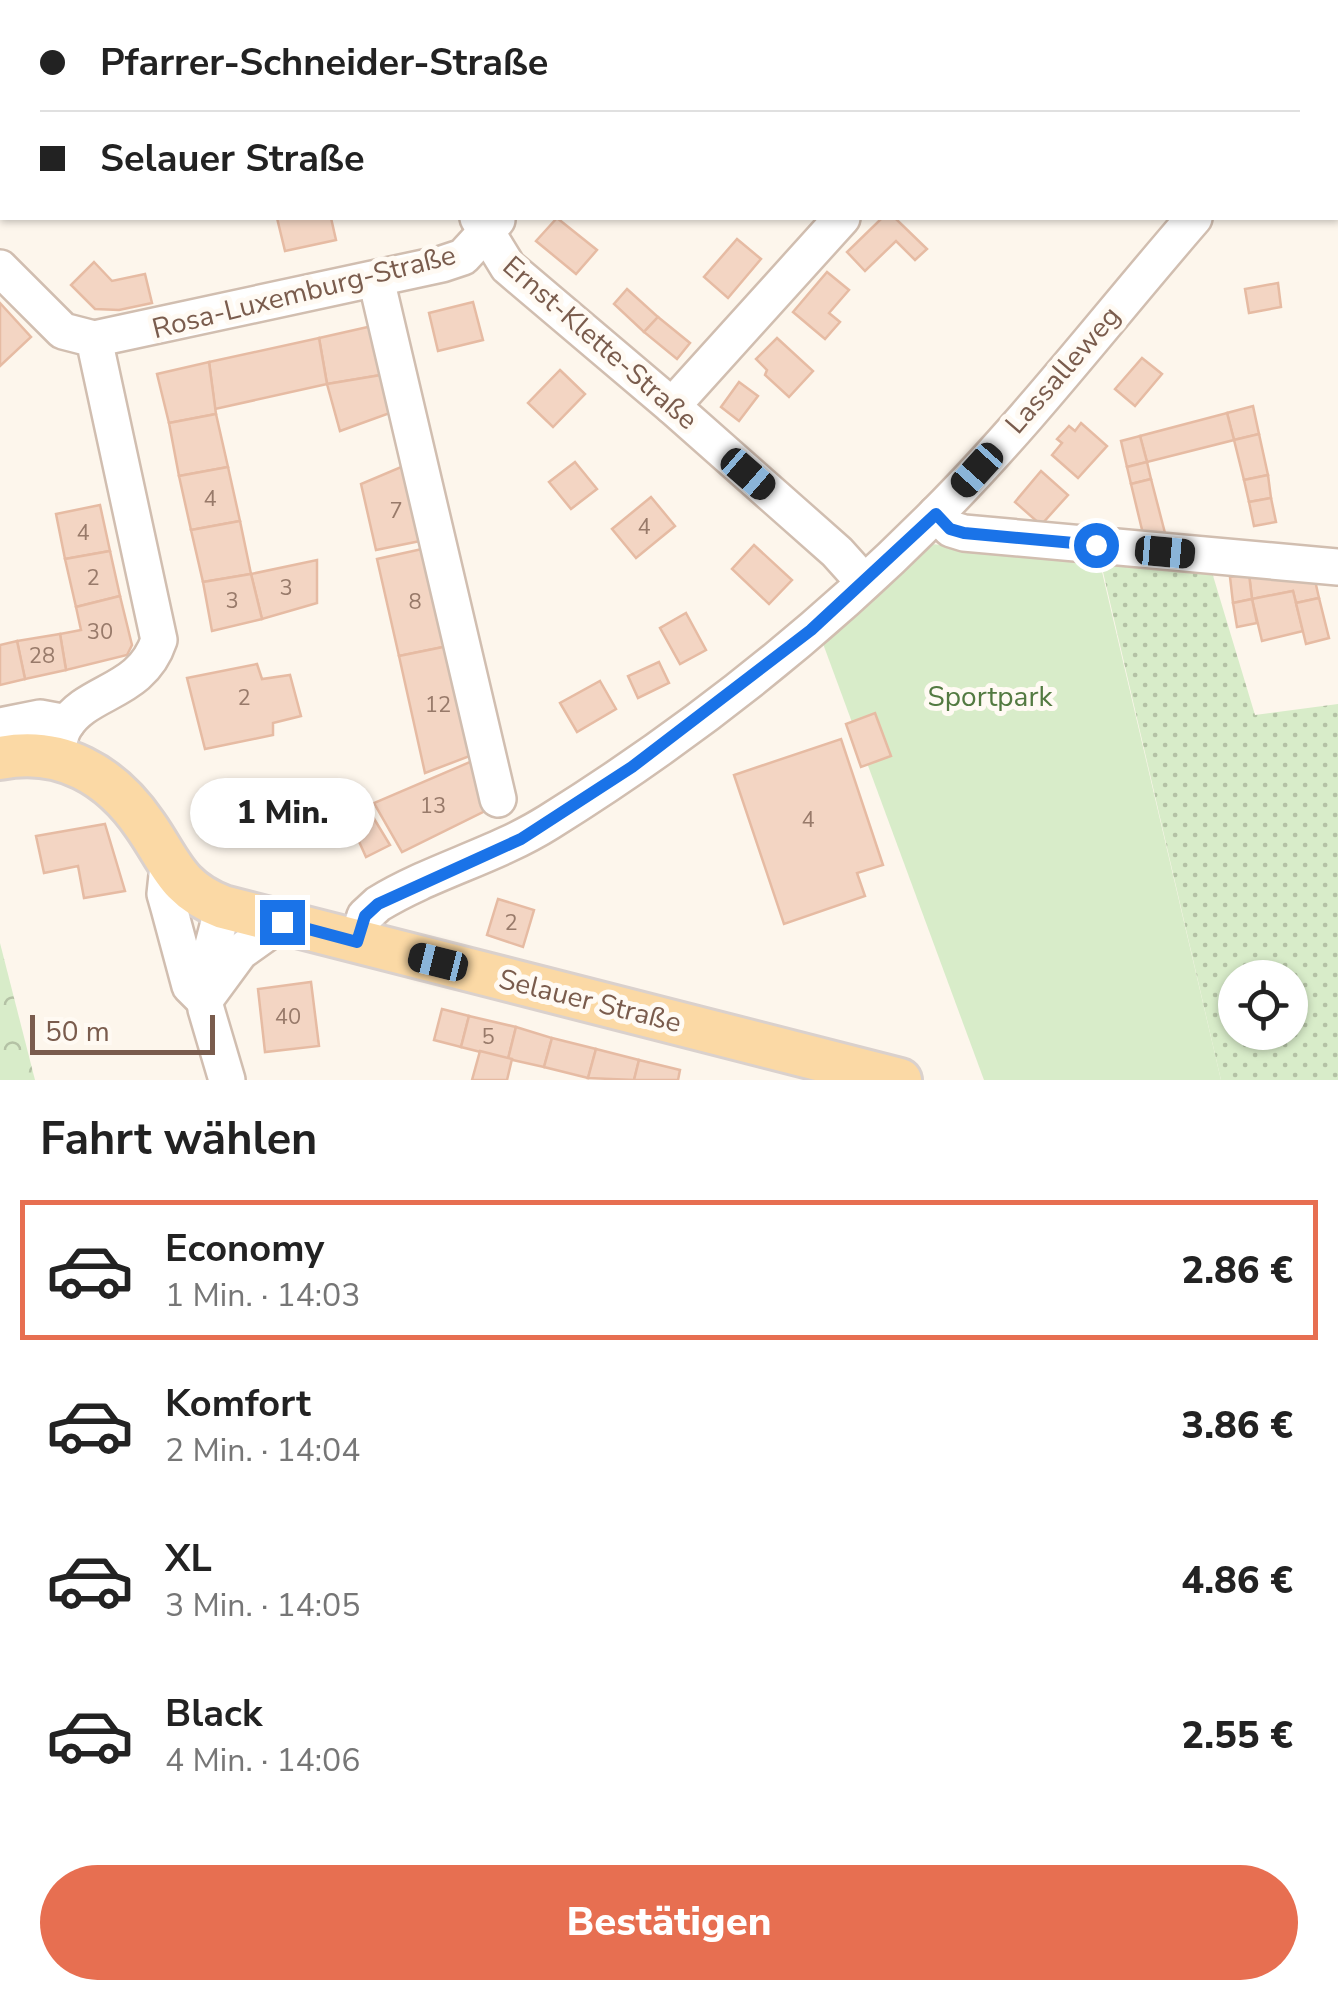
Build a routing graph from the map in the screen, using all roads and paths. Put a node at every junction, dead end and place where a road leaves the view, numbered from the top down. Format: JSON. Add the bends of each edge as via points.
{"nodes":[{"id":1,"x":840,"y":220,"type":"edge"},
{"id":2,"x":1192,"y":220,"type":"edge"},
{"id":3,"x":488,"y":223,"type":"edge"},
{"id":4,"x":0,"y":268,"type":"edge"},
{"id":5,"x":376,"y":279,"type":"junction"},
{"id":6,"x":94,"y":339,"type":"junction"},
{"id":7,"x":672,"y":406,"type":"junction"},
{"id":8,"x":936,"y":514,"type":"junction"},
{"id":9,"x":1338,"y":567,"type":"edge"},
{"id":10,"x":864,"y":582,"type":"junction"},
{"id":11,"x":0,"y":726,"type":"edge"},
{"id":12,"x":62,"y":740,"type":"junction"},
{"id":13,"x":0,"y":758,"type":"edge"},
{"id":14,"x":498,"y":799,"type":"dead end"},
{"id":15,"x":168,"y":866,"type":"junction"},
{"id":16,"x":223,"y":906,"type":"junction"},
{"id":17,"x":282,"y":922,"type":"junction"},
{"id":18,"x":357,"y":942,"type":"junction"},
{"id":19,"x":204,"y":1000,"type":"junction"},
{"id":20,"x":227,"y":1080,"type":"edge"},
{"id":21,"x":900,"y":1080,"type":"edge"}],
"edges":[{"from":1,"to":7,"type":"street"},
{"from":2,"to":8,"type":"street","name":"Lassalleweg"},
{"from":3,"to":5,"type":"street","name":"Rosa-Luxemburg-Straße","via":[[463,257]]},
{"from":3,"to":7,"type":"street","name":"Ernst-Klette-Straße","via":[[508,267]]},
{"from":4,"to":6,"type":"street","via":[[63,331]]},
{"from":5,"to":6,"type":"street","name":"Rosa-Luxemburg-Straße"},
{"from":5,"to":14,"type":"street"},
{"from":6,"to":12,"type":"street","via":[[159,640],[152,661],[76,712]]},
{"from":7,"to":10,"type":"street","name":"Ernst-Klette-Straße"},
{"from":8,"to":9,"type":"street","via":[[964,533]]},
{"from":8,"to":10,"type":"street","name":"Lassalleweg"},
{"from":10,"to":18,"type":"street","name":"Lassalleweg","via":[[679,733],[521,839],[378,904],[365,916]]},
{"from":11,"to":12,"type":"street","via":[[40,718]]},
{"from":12,"to":13,"type":"main road"},
{"from":12,"to":15,"type":"main road","via":[[119,792]]},
{"from":15,"to":16,"type":"main road","name":"Selauer Straße","via":[[194,892]]},
{"from":15,"to":19,"type":"street","via":[[165,894],[190,986]]},
{"from":16,"to":17,"type":"main road","name":"Selauer Straße"},
{"from":16,"to":19,"type":"street","via":[[203,978]]},
{"from":17,"to":18,"type":"main road","name":"Selauer Straße"},
{"from":17,"to":19,"type":"street","via":[[240,952]]},
{"from":18,"to":21,"type":"main road","name":"Selauer Straße"},
{"from":19,"to":20,"type":"street"}]}
